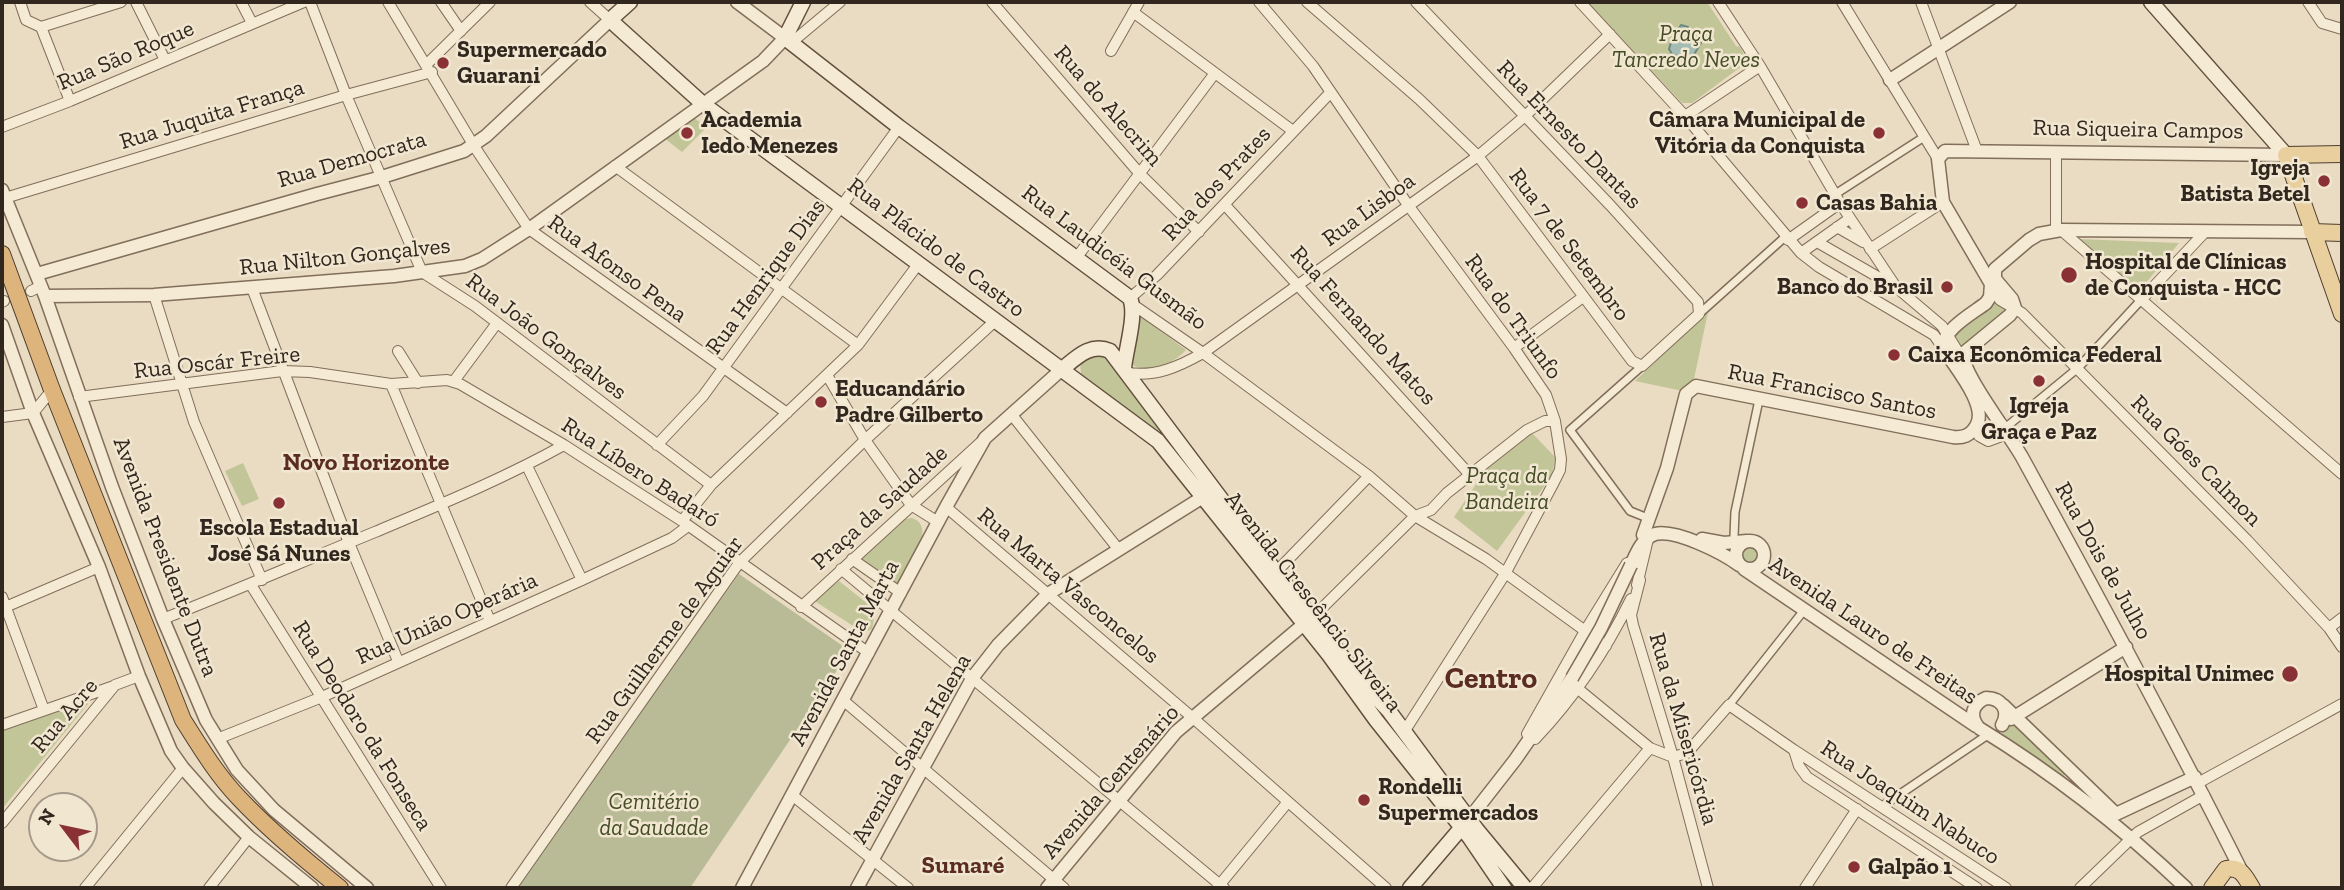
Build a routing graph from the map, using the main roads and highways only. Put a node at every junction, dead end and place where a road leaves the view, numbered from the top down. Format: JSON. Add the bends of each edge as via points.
{"nodes":[{"id":1,"x":630,"y":2,"type":"edge"},
{"id":2,"x":803,"y":2,"type":"edge"},
{"id":3,"x":2151,"y":2,"type":"edge"},
{"id":4,"x":610,"y":20,"type":"joint"},
{"id":5,"x":2342,"y":154,"type":"edge"},
{"id":6,"x":2286,"y":155,"type":"junction"},
{"id":7,"x":2312,"y":232,"type":"junction"},
{"id":8,"x":2342,"y":233,"type":"edge"},
{"id":9,"x":2,"y":254,"type":"edge"},
{"id":10,"x":2342,"y":314,"type":"edge"},
{"id":11,"x":1077,"y":357,"type":"junction"},
{"id":12,"x":1060,"y":370,"type":"junction"},
{"id":13,"x":1125,"y":370,"type":"junction"},
{"id":14,"x":1078,"y":381,"type":"junction"},
{"id":15,"x":1209,"y":494,"type":"junction"},
{"id":16,"x":1308,"y":620,"type":"junction"},
{"id":17,"x":1389,"y":712,"type":"junction"},
{"id":18,"x":1376,"y":720,"type":"junction"},
{"id":19,"x":1399,"y":738,"type":"junction"},
{"id":20,"x":1465,"y":823,"type":"junction"},
{"id":21,"x":1500,"y":885,"type":"edge"},
{"id":22,"x":340,"y":888,"type":"edge"},
{"id":23,"x":1410,"y":888,"type":"edge"},
{"id":24,"x":1525,"y":888,"type":"edge"},
{"id":25,"x":2211,"y":888,"type":"edge"},
{"id":26,"x":2252,"y":888,"type":"edge"}],
"edges":[{"from":1,"to":4,"type":"main road","name":"Rua Democrata"},
{"from":2,"to":13,"type":"main road","name":"Rua Laudicéia Gusmão","via":[[788,40],[1131,301]]},
{"from":3,"to":6,"type":"main road"},
{"from":4,"to":12,"type":"main road","name":"Rua Plácido de Castro","via":[[703,104]]},
{"from":5,"to":6,"type":"main road","name":"Rua Siqueira Campos"},
{"from":6,"to":7,"type":"main road"},
{"from":7,"to":8,"type":"main road"},
{"from":7,"to":10,"type":"main road"},
{"from":9,"to":22,"type":"highway","name":"Avenida Presidente Dutra","via":[[183,720],[238,797]]},
{"from":11,"to":12,"type":"main road"},
{"from":11,"to":13,"type":"main road","name":"Avenida Crescêncio Silveira","via":[[1091,349],[1105,349]]},
{"from":11,"to":14,"type":"main road"},
{"from":12,"to":14,"type":"main road","name":"Avenida Crescêncio Silveira"},
{"from":13,"to":15,"type":"main road","name":"Avenida Crescêncio Silveira"},
{"from":14,"to":15,"type":"main road","name":"Avenida Crescêncio Silveira","via":[[1158,441]]},
{"from":15,"to":16,"type":"main road","name":"Avenida Crescêncio Silveira"},
{"from":15,"to":16,"type":"main road","name":"Avenida Crescêncio Silveira","via":[[1276,572]]},
{"from":16,"to":17,"type":"main road","name":"Avenida Crescêncio Silveira"},
{"from":16,"to":18,"type":"main road","name":"Avenida Crescêncio Silveira"},
{"from":17,"to":18,"type":"main road","via":[[1380,713]]},
{"from":17,"to":19,"type":"main road","name":"Avenida Crescêncio Silveira"},
{"from":18,"to":19,"type":"main road","name":"Avenida Crescêncio Silveira"},
{"from":19,"to":20,"type":"main road","name":"Avenida Crescêncio Silveira"},
{"from":20,"to":21,"type":"main road","name":"Avenida Crescêncio Silveira"},
{"from":20,"to":23,"type":"main road"},
{"from":20,"to":24,"type":"main road","name":"Avenida Crescêncio Silveira"},
{"from":25,"to":26,"type":"main road","via":[[2232,868],[2242,872]]}]}
